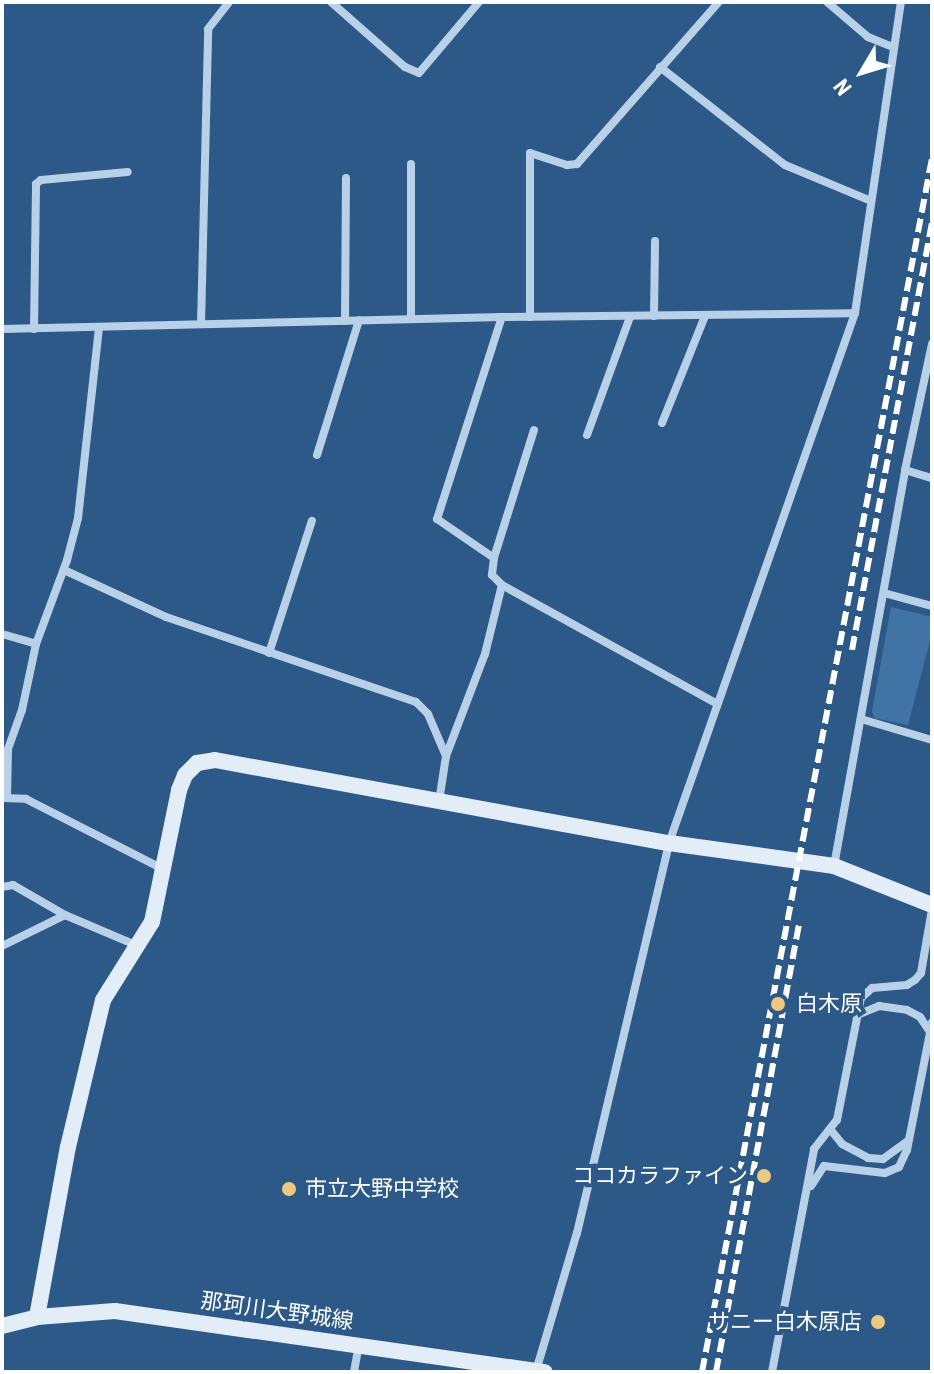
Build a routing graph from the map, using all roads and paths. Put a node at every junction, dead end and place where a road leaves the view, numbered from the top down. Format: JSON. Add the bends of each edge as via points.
{"nodes":[{"id":1,"x":229,"y":2,"type":"edge"},
{"id":2,"x":331,"y":2,"type":"edge"},
{"id":3,"x":479,"y":2,"type":"edge"},
{"id":4,"x":719,"y":2,"type":"edge"},
{"id":5,"x":827,"y":2,"type":"edge"},
{"id":6,"x":901,"y":2,"type":"edge"},
{"id":7,"x":893,"y":47,"type":"junction"},
{"id":8,"x":660,"y":67,"type":"junction"},
{"id":9,"x":411,"y":164,"type":"dead end"},
{"id":10,"x":128,"y":172,"type":"dead end"},
{"id":11,"x":346,"y":178,"type":"dead end"},
{"id":12,"x":871,"y":201,"type":"junction"},
{"id":13,"x":655,"y":241,"type":"dead end"},
{"id":14,"x":855,"y":313,"type":"junction"},
{"id":15,"x":654,"y":316,"type":"junction"},
{"id":16,"x":705,"y":316,"type":"junction"},
{"id":17,"x":502,"y":317,"type":"junction"},
{"id":18,"x":530,"y":317,"type":"junction"},
{"id":19,"x":630,"y":317,"type":"junction"},
{"id":20,"x":411,"y":319,"type":"junction"},
{"id":21,"x":359,"y":320,"type":"junction"},
{"id":22,"x":345,"y":321,"type":"junction"},
{"id":23,"x":201,"y":324,"type":"junction"},
{"id":24,"x":99,"y":327,"type":"junction"},
{"id":25,"x":2,"y":329,"type":"edge"},
{"id":26,"x":34,"y":329,"type":"junction"},
{"id":27,"x":932,"y":344,"type":"edge"},
{"id":28,"x":931,"y":357,"type":"edge"},
{"id":29,"x":662,"y":423,"type":"dead end"},
{"id":30,"x":534,"y":430,"type":"dead end"},
{"id":31,"x":587,"y":435,"type":"dead end"},
{"id":32,"x":317,"y":455,"type":"dead end"},
{"id":33,"x":905,"y":470,"type":"junction"},
{"id":34,"x":932,"y":478,"type":"edge"},
{"id":35,"x":312,"y":521,"type":"dead end"},
{"id":36,"x":494,"y":558,"type":"junction"},
{"id":37,"x":64,"y":570,"type":"junction"},
{"id":38,"x":502,"y":585,"type":"junction"},
{"id":39,"x":884,"y":593,"type":"junction"},
{"id":40,"x":932,"y":606,"type":"edge"},
{"id":41,"x":2,"y":634,"type":"edge"},
{"id":42,"x":36,"y":644,"type":"junction"},
{"id":43,"x":269,"y":653,"type":"junction"},
{"id":44,"x":716,"y":703,"type":"junction"},
{"id":45,"x":861,"y":719,"type":"junction"},
{"id":46,"x":932,"y":740,"type":"edge"},
{"id":47,"x":446,"y":756,"type":"junction"},
{"id":48,"x":5,"y":797,"type":"edge"},
{"id":49,"x":439,"y":803,"type":"junction"},
{"id":50,"x":669,"y":843,"type":"junction"},
{"id":51,"x":834,"y":866,"type":"junction"},
{"id":52,"x":164,"y":870,"type":"junction"},
{"id":53,"x":2,"y":887,"type":"edge"},
{"id":54,"x":932,"y":907,"type":"edge"},
{"id":55,"x":65,"y":915,"type":"junction"},
{"id":56,"x":2,"y":946,"type":"edge"},
{"id":57,"x":139,"y":946,"type":"junction"},
{"id":58,"x":857,"y":1015,"type":"junction"},
{"id":59,"x":932,"y":1022,"type":"edge"},
{"id":60,"x":930,"y":1032,"type":"edge"},
{"id":61,"x":830,"y":1129,"type":"junction"},
{"id":62,"x":909,"y":1141,"type":"junction"},
{"id":63,"x":807,"y":1194,"type":"junction"},
{"id":64,"x":37,"y":1317,"type":"junction"},
{"id":65,"x":2,"y":1326,"type":"edge"},
{"id":66,"x":359,"y":1345,"type":"junction"},
{"id":67,"x":540,"y":1371,"type":"edge"},
{"id":68,"x":354,"y":1372,"type":"edge"},
{"id":69,"x":772,"y":1372,"type":"edge"}],
"edges":[{"from":1,"to":23,"type":"street","via":[[208,29]]},
{"from":2,"to":3,"type":"street","via":[[405,67],[419,73]]},
{"from":4,"to":8,"type":"street"},
{"from":5,"to":7,"type":"street","via":[[868,37]]},
{"from":6,"to":7,"type":"street"},
{"from":7,"to":12,"type":"street"},
{"from":8,"to":12,"type":"street","via":[[785,165]]},
{"from":8,"to":18,"type":"street","via":[[577,164],[530,153]]},
{"from":9,"to":20,"type":"street"},
{"from":10,"to":26,"type":"street","via":[[36,184]]},
{"from":11,"to":22,"type":"street"},
{"from":12,"to":14,"type":"street"},
{"from":13,"to":15,"type":"street"},
{"from":14,"to":16,"type":"street"},
{"from":14,"to":44,"type":"street"},
{"from":15,"to":16,"type":"street"},
{"from":15,"to":19,"type":"street"},
{"from":16,"to":29,"type":"street"},
{"from":17,"to":18,"type":"street"},
{"from":17,"to":20,"type":"street"},
{"from":17,"to":36,"type":"street","via":[[437,519]]},
{"from":18,"to":19,"type":"street"},
{"from":19,"to":31,"type":"street"},
{"from":20,"to":21,"type":"street"},
{"from":21,"to":22,"type":"street"},
{"from":21,"to":32,"type":"street"},
{"from":22,"to":23,"type":"street"},
{"from":23,"to":24,"type":"street"},
{"from":24,"to":26,"type":"street"},
{"from":24,"to":37,"type":"street","via":[[78,518]]},
{"from":25,"to":26,"type":"street"},
{"from":27,"to":28,"type":"street"},
{"from":28,"to":33,"type":"street"},
{"from":30,"to":36,"type":"street"},
{"from":33,"to":34,"type":"street"},
{"from":33,"to":39,"type":"street"},
{"from":35,"to":43,"type":"street"},
{"from":36,"to":38,"type":"street","via":[[492,575]]},
{"from":37,"to":42,"type":"street"},
{"from":37,"to":43,"type":"street","via":[[166,617]]},
{"from":38,"to":44,"type":"street"},
{"from":38,"to":47,"type":"street","via":[[485,654]]},
{"from":39,"to":40,"type":"street"},
{"from":39,"to":45,"type":"street"},
{"from":41,"to":42,"type":"street"},
{"from":42,"to":48,"type":"street","via":[[8,749]]},
{"from":43,"to":47,"type":"street","via":[[416,702],[428,714]]},
{"from":44,"to":50,"type":"street"},
{"from":45,"to":46,"type":"street"},
{"from":45,"to":51,"type":"street"},
{"from":47,"to":49,"type":"street"},
{"from":48,"to":52,"type":"street","via":[[26,799]]},
{"from":49,"to":50,"type":"street"},
{"from":49,"to":52,"type":"street","via":[[215,760],[197,763],[179,790]]},
{"from":50,"to":51,"type":"street"},
{"from":50,"to":67,"type":"street"},
{"from":51,"to":54,"type":"street"},
{"from":52,"to":57,"type":"street","via":[[152,922]]},
{"from":53,"to":55,"type":"street","via":[[13,885]]},
{"from":54,"to":58,"type":"street","via":[[921,973],[907,985],[865,992]]},
{"from":55,"to":56,"type":"street"},
{"from":55,"to":57,"type":"street"},
{"from":57,"to":64,"type":"street","via":[[103,1000],[68,1147]]},
{"from":58,"to":60,"type":"street","via":[[879,1006],[907,1010]]},
{"from":58,"to":61,"type":"street","via":[[837,1120]]},
{"from":59,"to":60,"type":"street"},
{"from":60,"to":62,"type":"street"},
{"from":61,"to":62,"type":"street","via":[[842,1144],[868,1158],[883,1159]]},
{"from":61,"to":63,"type":"street","via":[[814,1149]]},
{"from":62,"to":63,"type":"street","via":[[904,1160],[892,1171],[824,1166]]},
{"from":63,"to":69,"type":"street"},
{"from":64,"to":65,"type":"street","name":"那珂川大野城線"},
{"from":64,"to":66,"type":"street","name":"那珂川大野城線","via":[[115,1311]]},
{"from":66,"to":67,"type":"street","name":"那珂川大野城線"},
{"from":66,"to":68,"type":"street"}]}
